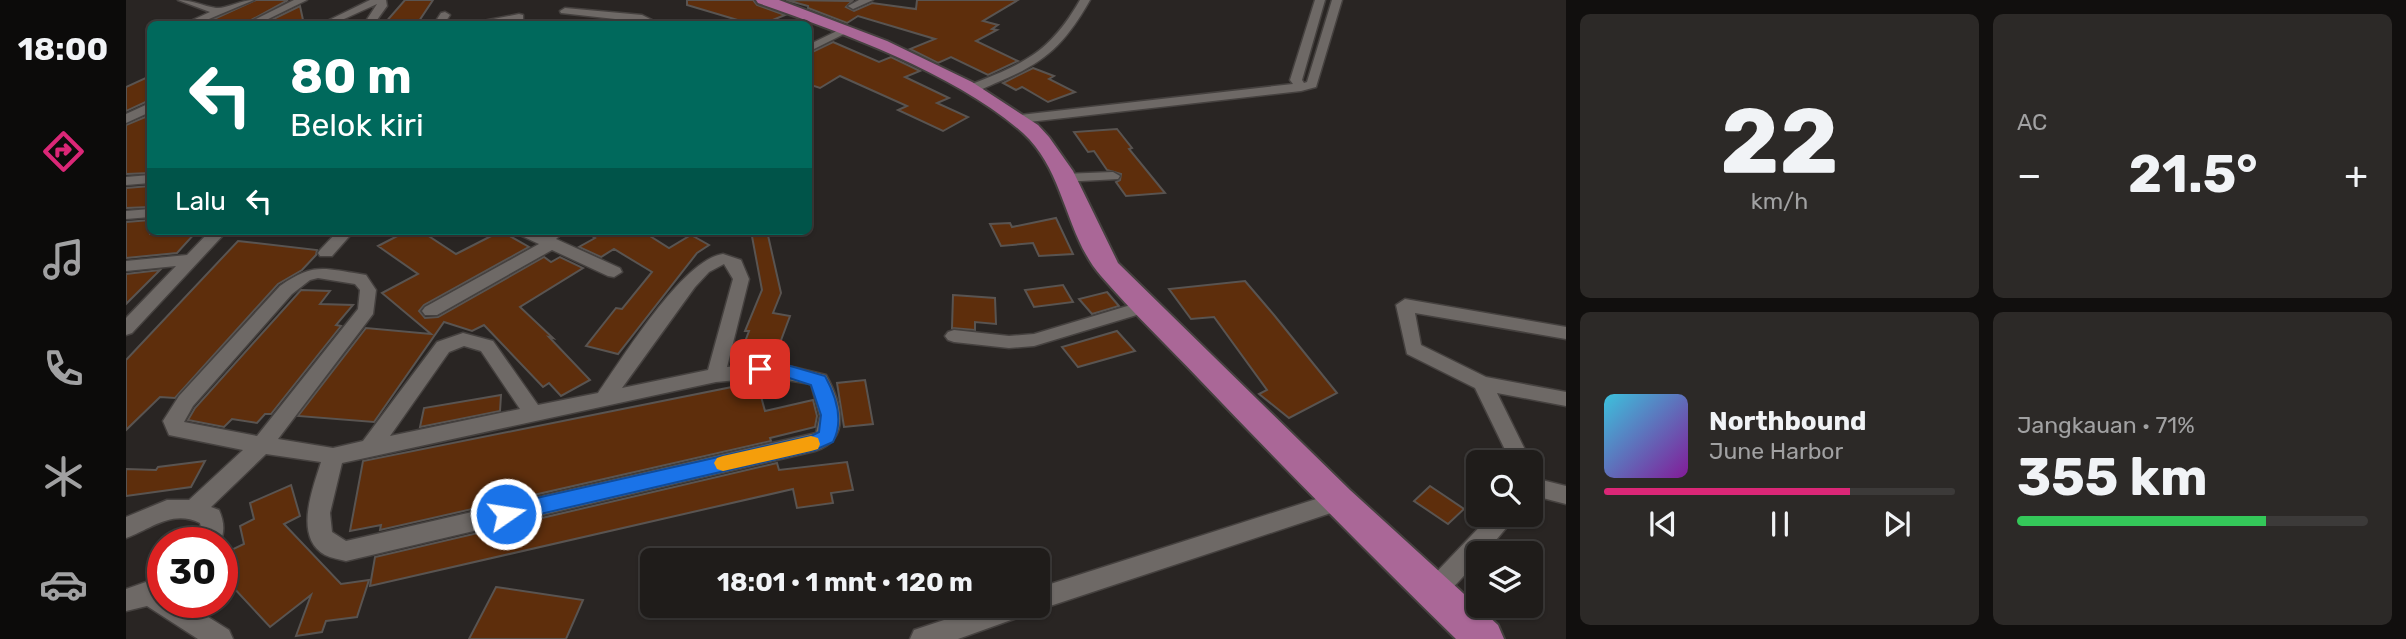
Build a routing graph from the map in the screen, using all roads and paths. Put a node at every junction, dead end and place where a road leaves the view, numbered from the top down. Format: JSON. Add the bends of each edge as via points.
{"nodes":[{"id":1,"x":183,"y":0,"type":"edge"},
{"id":2,"x":249,"y":0,"type":"edge"},
{"id":3,"x":302,"y":0,"type":"edge"},
{"id":4,"x":379,"y":0,"type":"edge"},
{"id":5,"x":764,"y":0,"type":"edge"},
{"id":6,"x":868,"y":0,"type":"edge"},
{"id":7,"x":1085,"y":0,"type":"edge"},
{"id":8,"x":1320,"y":0,"type":"edge"},
{"id":9,"x":1336,"y":0,"type":"edge"},
{"id":10,"x":565,"y":11,"type":"dead end"},
{"id":11,"x":219,"y":12,"type":"junction"},
{"id":12,"x":519,"y":17,"type":"dead end"},
{"id":13,"x":849,"y":19,"type":"junction"},
{"id":14,"x":196,"y":21,"type":"edge"},
{"id":15,"x":257,"y":21,"type":"edge"},
{"id":16,"x":333,"y":21,"type":"edge"},
{"id":17,"x":371,"y":21,"type":"edge"},
{"id":18,"x":492,"y":21,"type":"edge"},
{"id":19,"x":648,"y":21,"type":"edge"},
{"id":20,"x":812,"y":45,"type":"edge"},
{"id":21,"x":1301,"y":88,"type":"junction"},
{"id":22,"x":971,"y":89,"type":"junction"},
{"id":23,"x":147,"y":108,"type":"edge"},
{"id":24,"x":126,"y":119,"type":"edge"},
{"id":25,"x":1020,"y":119,"type":"junction"},
{"id":26,"x":1113,"y":176,"type":"dead end"},
{"id":27,"x":1063,"y":178,"type":"junction"},
{"id":28,"x":147,"y":179,"type":"edge"},
{"id":29,"x":126,"y":181,"type":"edge"},
{"id":30,"x":147,"y":213,"type":"edge"},
{"id":31,"x":126,"y":215,"type":"edge"},
{"id":32,"x":215,"y":235,"type":"edge"},
{"id":33,"x":342,"y":235,"type":"edge"},
{"id":34,"x":551,"y":238,"type":"edge"},
{"id":35,"x":326,"y":253,"type":"dead end"},
{"id":36,"x":191,"y":260,"type":"junction"},
{"id":37,"x":126,"y":266,"type":"edge"},
{"id":38,"x":614,"y":272,"type":"dead end"},
{"id":39,"x":1144,"y":307,"type":"junction"},
{"id":40,"x":431,"y":311,"type":"dead end"},
{"id":41,"x":126,"y":329,"type":"edge"},
{"id":42,"x":1566,"y":333,"type":"edge"},
{"id":43,"x":954,"y":336,"type":"dead end"},
{"id":44,"x":716,"y":374,"type":"junction"},
{"id":45,"x":1482,"y":383,"type":"junction"},
{"id":46,"x":605,"y":398,"type":"junction"},
{"id":47,"x":1566,"y":399,"type":"edge"},
{"id":48,"x":533,"y":413,"type":"junction"},
{"id":49,"x":262,"y":445,"type":"junction"},
{"id":50,"x":370,"y":448,"type":"junction"},
{"id":51,"x":1515,"y":450,"type":"edge"},
{"id":52,"x":333,"y":456,"type":"junction"},
{"id":53,"x":1543,"y":489,"type":"edge"},
{"id":54,"x":1566,"y":495,"type":"edge"},
{"id":55,"x":1338,"y":501,"type":"junction"},
{"id":56,"x":195,"y":508,"type":"junction"},
{"id":57,"x":213,"y":527,"type":"edge"},
{"id":58,"x":1495,"y":527,"type":"edge"},
{"id":59,"x":126,"y":528,"type":"edge"},
{"id":60,"x":1434,"y":591,"type":"junction"},
{"id":61,"x":147,"y":594,"type":"edge"},
{"id":62,"x":1050,"y":595,"type":"edge"},
{"id":63,"x":126,"y":600,"type":"edge"},
{"id":64,"x":192,"y":618,"type":"edge"},
{"id":65,"x":984,"y":618,"type":"edge"},
{"id":66,"x":220,"y":639,"type":"edge"},
{"id":67,"x":923,"y":639,"type":"edge"},
{"id":68,"x":1484,"y":639,"type":"edge"}],
"edges":[{"from":1,"to":11,"type":"street"},
{"from":2,"to":11,"type":"street"},
{"from":3,"to":15,"type":"street"},
{"from":4,"to":16,"type":"street"},
{"from":4,"to":17,"type":"street","via":[[382,6]]},
{"from":5,"to":13,"type":"main road"},
{"from":6,"to":13,"type":"street"},
{"from":7,"to":22,"type":"street","via":[[1049,53]]},
{"from":8,"to":21,"type":"street","via":[[1296,80]]},
{"from":9,"to":21,"type":"street","via":[[1312,84]]},
{"from":10,"to":19,"type":"street"},
{"from":11,"to":14,"type":"street"},
{"from":12,"to":18,"type":"street"},
{"from":13,"to":20,"type":"street"},
{"from":13,"to":22,"type":"main road","via":[[891,49]]},
{"from":21,"to":25,"type":"street"},
{"from":22,"to":25,"type":"main road"},
{"from":23,"to":24,"type":"street"},
{"from":25,"to":27,"type":"main road","via":[[1043,142]]},
{"from":26,"to":27,"type":"street"},
{"from":27,"to":39,"type":"main road","via":[[1108,268]]},
{"from":28,"to":29,"type":"street"},
{"from":30,"to":31,"type":"street"},
{"from":32,"to":36,"type":"street"},
{"from":33,"to":35,"type":"street"},
{"from":34,"to":38,"type":"street"},
{"from":34,"to":40,"type":"street"},
{"from":36,"to":37,"type":"street"},
{"from":36,"to":41,"type":"street"},
{"from":39,"to":43,"type":"street","via":[[1034,340]]},
{"from":39,"to":55,"type":"main road"},
{"from":42,"to":45,"type":"street","via":[[1405,305],[1413,349]]},
{"from":44,"to":46,"type":"street"},
{"from":44,"to":46,"type":"street","via":[[741,279],[735,264],[723,259],[710,263],[683,291]]},
{"from":44,"to":52,"type":"street","via":[[780,369],[819,380],[830,415],[826,437],[346,551],[333,550],[318,530]]},
{"from":45,"to":47,"type":"street"},
{"from":45,"to":51,"type":"street"},
{"from":46,"to":48,"type":"street"},
{"from":48,"to":50,"type":"street"},
{"from":48,"to":50,"type":"street","via":[[486,346],[463,339],[443,347]]},
{"from":49,"to":49,"type":"street","via":[[364,317],[370,302],[360,279],[318,273],[295,282],[173,421],[176,429]]},
{"from":49,"to":52,"type":"street"},
{"from":49,"to":56,"type":"street"},
{"from":50,"to":52,"type":"street"},
{"from":53,"to":54,"type":"street"},
{"from":55,"to":60,"type":"main road"},
{"from":55,"to":62,"type":"street"},
{"from":56,"to":57,"type":"street","via":[[211,517]]},
{"from":56,"to":59,"type":"street","via":[[174,508]]},
{"from":58,"to":60,"type":"street"},
{"from":60,"to":68,"type":"main road"},
{"from":61,"to":63,"type":"street"},
{"from":64,"to":66,"type":"street"},
{"from":65,"to":67,"type":"street"}]}
